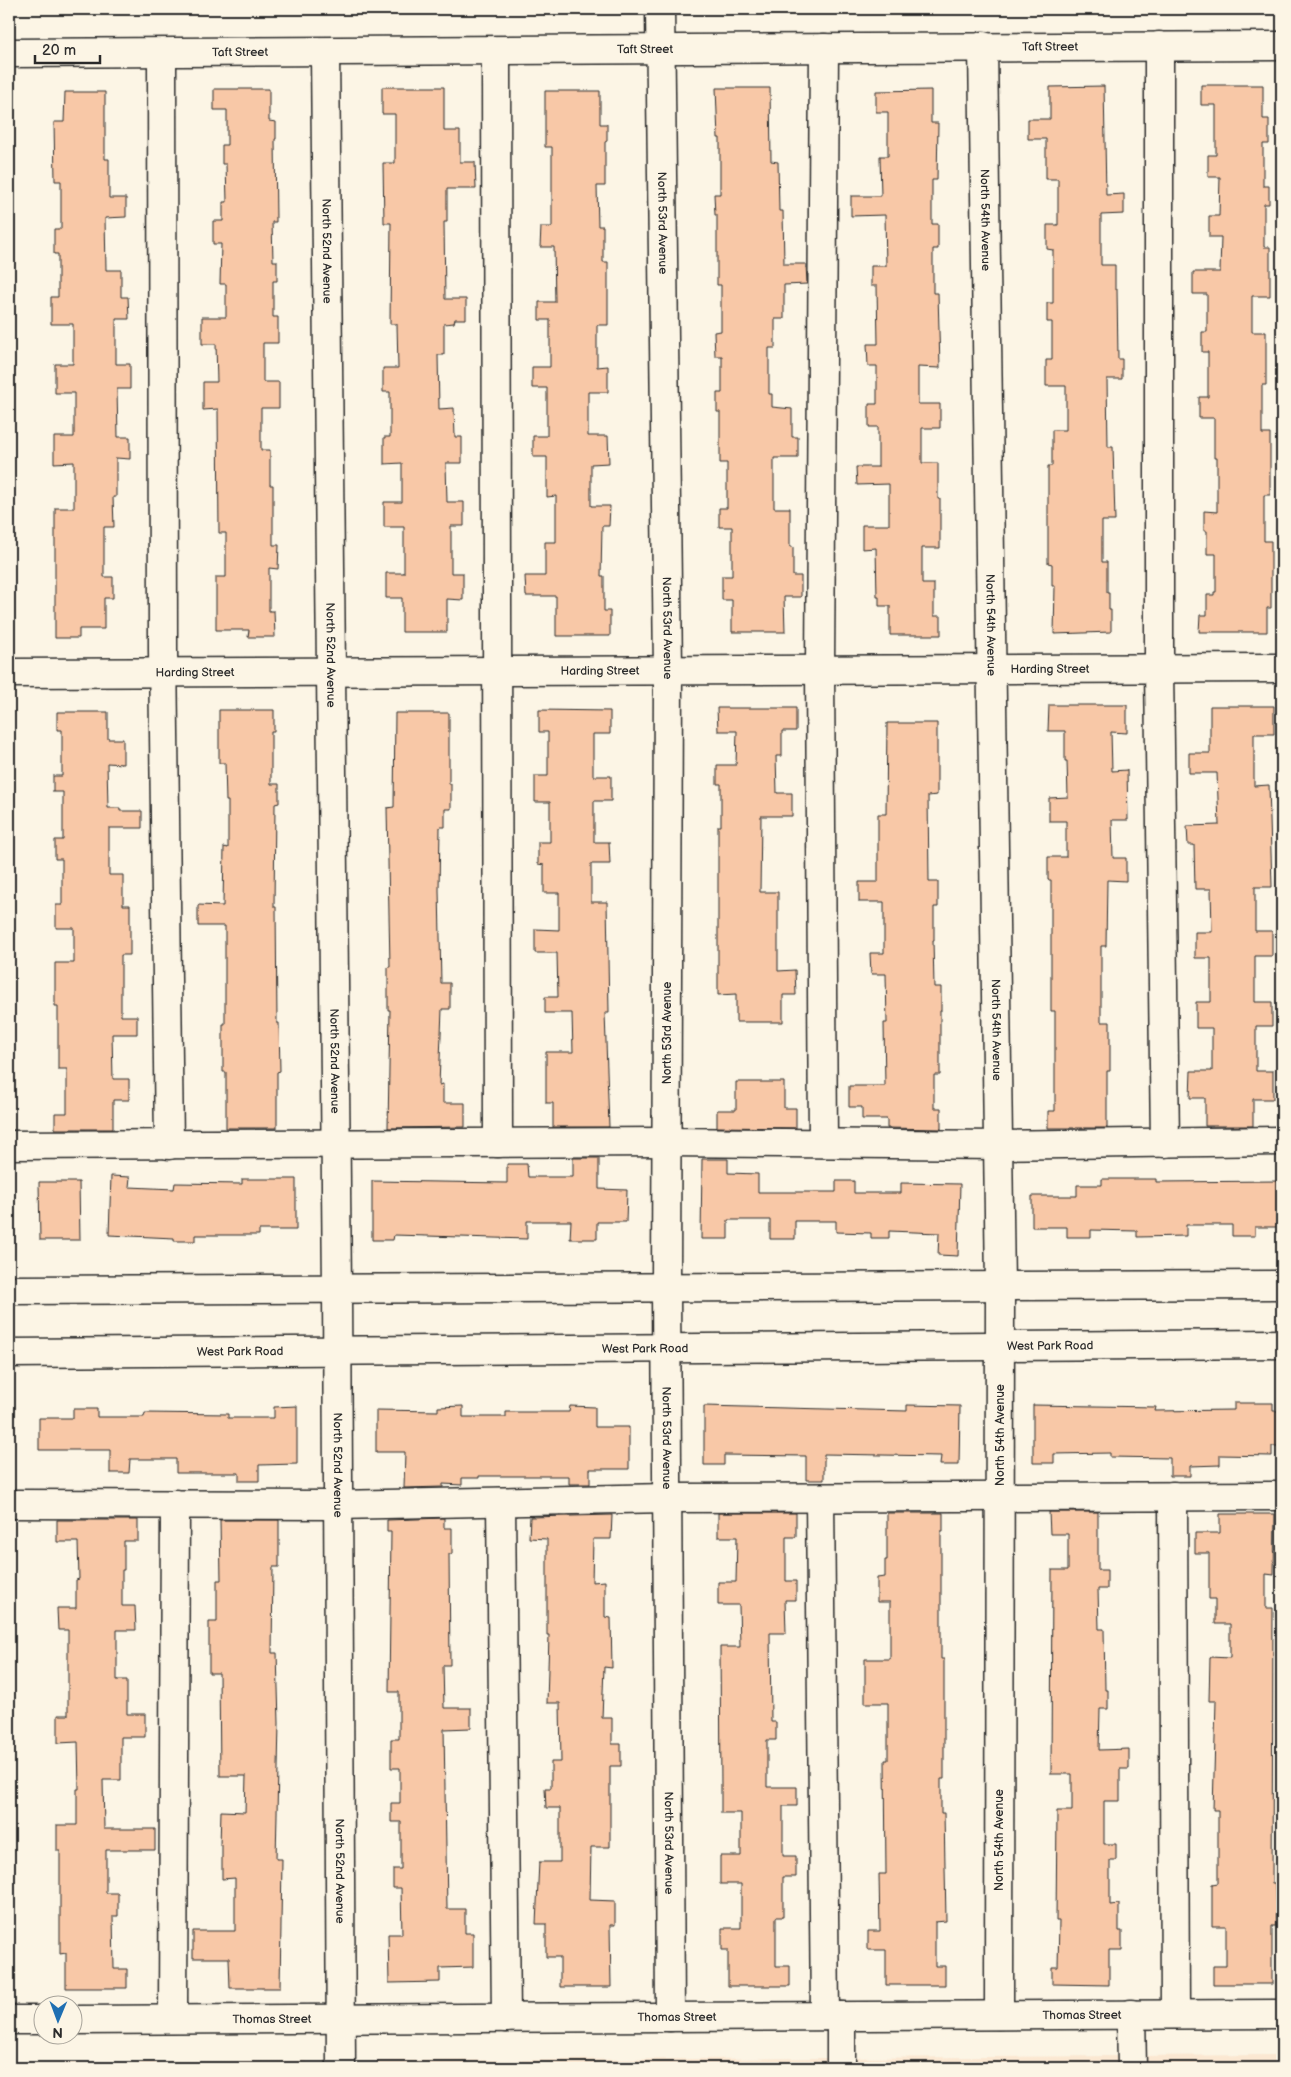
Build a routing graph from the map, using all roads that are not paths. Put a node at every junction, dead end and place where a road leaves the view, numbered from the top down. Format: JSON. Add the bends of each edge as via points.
{"nodes":[{"id":1,"x":660,"y":9,"type":"edge"},
{"id":2,"x":983,"y":46,"type":"junction"},
{"id":3,"x":1159,"y":46,"type":"junction"},
{"id":4,"x":1282,"y":46,"type":"edge"},
{"id":5,"x":824,"y":48,"type":"junction"},
{"id":6,"x":661,"y":50,"type":"junction"},
{"id":7,"x":496,"y":51,"type":"junction"},
{"id":8,"x":9,"y":53,"type":"edge"},
{"id":9,"x":162,"y":53,"type":"junction"},
{"id":10,"x":325,"y":53,"type":"junction"},
{"id":11,"x":993,"y":668,"type":"junction"},
{"id":12,"x":1159,"y":668,"type":"junction"},
{"id":13,"x":1282,"y":668,"type":"edge"},
{"id":14,"x":820,"y":669,"type":"junction"},
{"id":15,"x":668,"y":670,"type":"junction"},
{"id":16,"x":497,"y":671,"type":"junction"},
{"id":17,"x":9,"y":673,"type":"edge"},
{"id":18,"x":163,"y":673,"type":"junction"},
{"id":19,"x":331,"y":673,"type":"junction"},
{"id":20,"x":667,"y":1142,"type":"junction"},
{"id":21,"x":1282,"y":1142,"type":"edge"},
{"id":22,"x":498,"y":1143,"type":"junction"},
{"id":23,"x":1165,"y":1143,"type":"junction"},
{"id":24,"x":336,"y":1144,"type":"junction"},
{"id":25,"x":823,"y":1144,"type":"junction"},
{"id":26,"x":9,"y":1145,"type":"edge"},
{"id":27,"x":169,"y":1145,"type":"junction"},
{"id":28,"x":998,"y":1145,"type":"junction"},
{"id":29,"x":1282,"y":1285,"type":"edge"},
{"id":30,"x":666,"y":1287,"type":"junction"},
{"id":31,"x":1000,"y":1287,"type":"junction"},
{"id":32,"x":338,"y":1289,"type":"junction"},
{"id":33,"x":9,"y":1290,"type":"edge"},
{"id":34,"x":1282,"y":1344,"type":"edge"},
{"id":35,"x":1000,"y":1347,"type":"junction"},
{"id":36,"x":666,"y":1348,"type":"junction"},
{"id":37,"x":338,"y":1350,"type":"junction"},
{"id":38,"x":9,"y":1353,"type":"edge"},
{"id":39,"x":1173,"y":1496,"type":"junction"},
{"id":40,"x":1282,"y":1496,"type":"edge"},
{"id":41,"x":667,"y":1498,"type":"junction"},
{"id":42,"x":820,"y":1498,"type":"junction"},
{"id":43,"x":1000,"y":1498,"type":"junction"},
{"id":44,"x":501,"y":1502,"type":"junction"},
{"id":45,"x":9,"y":1504,"type":"edge"},
{"id":46,"x":175,"y":1504,"type":"junction"},
{"id":47,"x":338,"y":1504,"type":"junction"},
{"id":48,"x":1132,"y":2014,"type":"junction"},
{"id":49,"x":1175,"y":2014,"type":"junction"},
{"id":50,"x":1282,"y":2014,"type":"edge"},
{"id":51,"x":999,"y":2015,"type":"junction"},
{"id":52,"x":833,"y":2016,"type":"junction"},
{"id":53,"x":670,"y":2017,"type":"junction"},
{"id":54,"x":340,"y":2018,"type":"junction"},
{"id":55,"x":506,"y":2018,"type":"junction"},
{"id":56,"x":173,"y":2019,"type":"junction"},
{"id":57,"x":9,"y":2020,"type":"edge"},
{"id":58,"x":32,"y":2020,"type":"edge"},
{"id":59,"x":82,"y":2020,"type":"edge"},
{"id":60,"x":341,"y":2068,"type":"edge"},
{"id":61,"x":842,"y":2068,"type":"edge"},
{"id":62,"x":1132,"y":2068,"type":"edge"}],
"edges":[{"from":1,"to":6,"type":"street","name":"North 53rd Avenue"},
{"from":2,"to":3,"type":"street","name":"Taft Street"},
{"from":2,"to":5,"type":"street","name":"Taft Street"},
{"from":2,"to":11,"type":"street","name":"North 54th Avenue"},
{"from":3,"to":4,"type":"street","name":"Taft Street"},
{"from":3,"to":12,"type":"street"},
{"from":5,"to":6,"type":"street","name":"Taft Street"},
{"from":5,"to":14,"type":"street"},
{"from":6,"to":7,"type":"street","name":"Taft Street"},
{"from":6,"to":15,"type":"street","name":"North 53rd Avenue"},
{"from":7,"to":10,"type":"street","name":"Taft Street"},
{"from":7,"to":16,"type":"street"},
{"from":8,"to":9,"type":"street","name":"Taft Street"},
{"from":9,"to":10,"type":"street","name":"Taft Street"},
{"from":9,"to":18,"type":"street"},
{"from":10,"to":19,"type":"street","name":"North 52nd Avenue"},
{"from":11,"to":12,"type":"street","name":"Harding Street"},
{"from":11,"to":14,"type":"street","name":"Harding Street"},
{"from":11,"to":28,"type":"street","name":"North 54th Avenue"},
{"from":12,"to":13,"type":"street","name":"Harding Street"},
{"from":12,"to":23,"type":"street"},
{"from":14,"to":15,"type":"street","name":"Harding Street"},
{"from":14,"to":25,"type":"street"},
{"from":15,"to":16,"type":"street","name":"Harding Street"},
{"from":15,"to":20,"type":"street","name":"North 53rd Avenue"},
{"from":16,"to":19,"type":"street","name":"Harding Street"},
{"from":16,"to":22,"type":"street"},
{"from":17,"to":18,"type":"street","name":"Harding Street"},
{"from":18,"to":19,"type":"street","name":"Harding Street"},
{"from":18,"to":27,"type":"street"},
{"from":19,"to":24,"type":"street","name":"North 52nd Avenue"},
{"from":20,"to":22,"type":"street"},
{"from":20,"to":25,"type":"street"},
{"from":20,"to":30,"type":"street","name":"North 53rd Avenue"},
{"from":21,"to":23,"type":"street"},
{"from":22,"to":24,"type":"street"},
{"from":23,"to":28,"type":"street"},
{"from":24,"to":27,"type":"street"},
{"from":24,"to":32,"type":"street","name":"North 52nd Avenue"},
{"from":25,"to":28,"type":"street"},
{"from":26,"to":27,"type":"street"},
{"from":28,"to":31,"type":"street","name":"North 54th Avenue"},
{"from":29,"to":31,"type":"street"},
{"from":30,"to":31,"type":"street"},
{"from":30,"to":32,"type":"street"},
{"from":30,"to":36,"type":"street","name":"North 53rd Avenue"},
{"from":31,"to":35,"type":"street","name":"North 54th Avenue"},
{"from":32,"to":33,"type":"street"},
{"from":32,"to":37,"type":"street","name":"North 52nd Avenue"},
{"from":34,"to":35,"type":"street","name":"West Park Road"},
{"from":35,"to":36,"type":"street","name":"West Park Road"},
{"from":35,"to":43,"type":"street","name":"North 54th Avenue"},
{"from":36,"to":37,"type":"street","name":"West Park Road"},
{"from":36,"to":41,"type":"street","name":"North 53rd Avenue"},
{"from":37,"to":38,"type":"street","name":"West Park Road"},
{"from":37,"to":47,"type":"street","name":"North 52nd Avenue"},
{"from":39,"to":40,"type":"street"},
{"from":39,"to":43,"type":"street"},
{"from":39,"to":49,"type":"street"},
{"from":41,"to":42,"type":"street"},
{"from":41,"to":44,"type":"street"},
{"from":41,"to":53,"type":"street","name":"North 53rd Avenue"},
{"from":42,"to":43,"type":"street"},
{"from":42,"to":52,"type":"street"},
{"from":43,"to":51,"type":"street","name":"North 54th Avenue"},
{"from":44,"to":47,"type":"street"},
{"from":44,"to":55,"type":"street"},
{"from":45,"to":46,"type":"street"},
{"from":46,"to":47,"type":"street"},
{"from":46,"to":56,"type":"street"},
{"from":47,"to":54,"type":"street","name":"North 52nd Avenue"},
{"from":48,"to":49,"type":"street","name":"Thomas Street"},
{"from":48,"to":51,"type":"street","name":"Thomas Street"},
{"from":48,"to":62,"type":"street"},
{"from":49,"to":50,"type":"street","name":"Thomas Street"},
{"from":51,"to":52,"type":"street","name":"Thomas Street"},
{"from":52,"to":53,"type":"street","name":"Thomas Street"},
{"from":52,"to":61,"type":"street"},
{"from":53,"to":55,"type":"street","name":"Thomas Street"},
{"from":54,"to":55,"type":"street","name":"Thomas Street"},
{"from":54,"to":56,"type":"street","name":"Thomas Street"},
{"from":54,"to":60,"type":"street","name":"North 52nd Avenue"},
{"from":56,"to":59,"type":"street","name":"Thomas Street"},
{"from":57,"to":58,"type":"street"}]}
